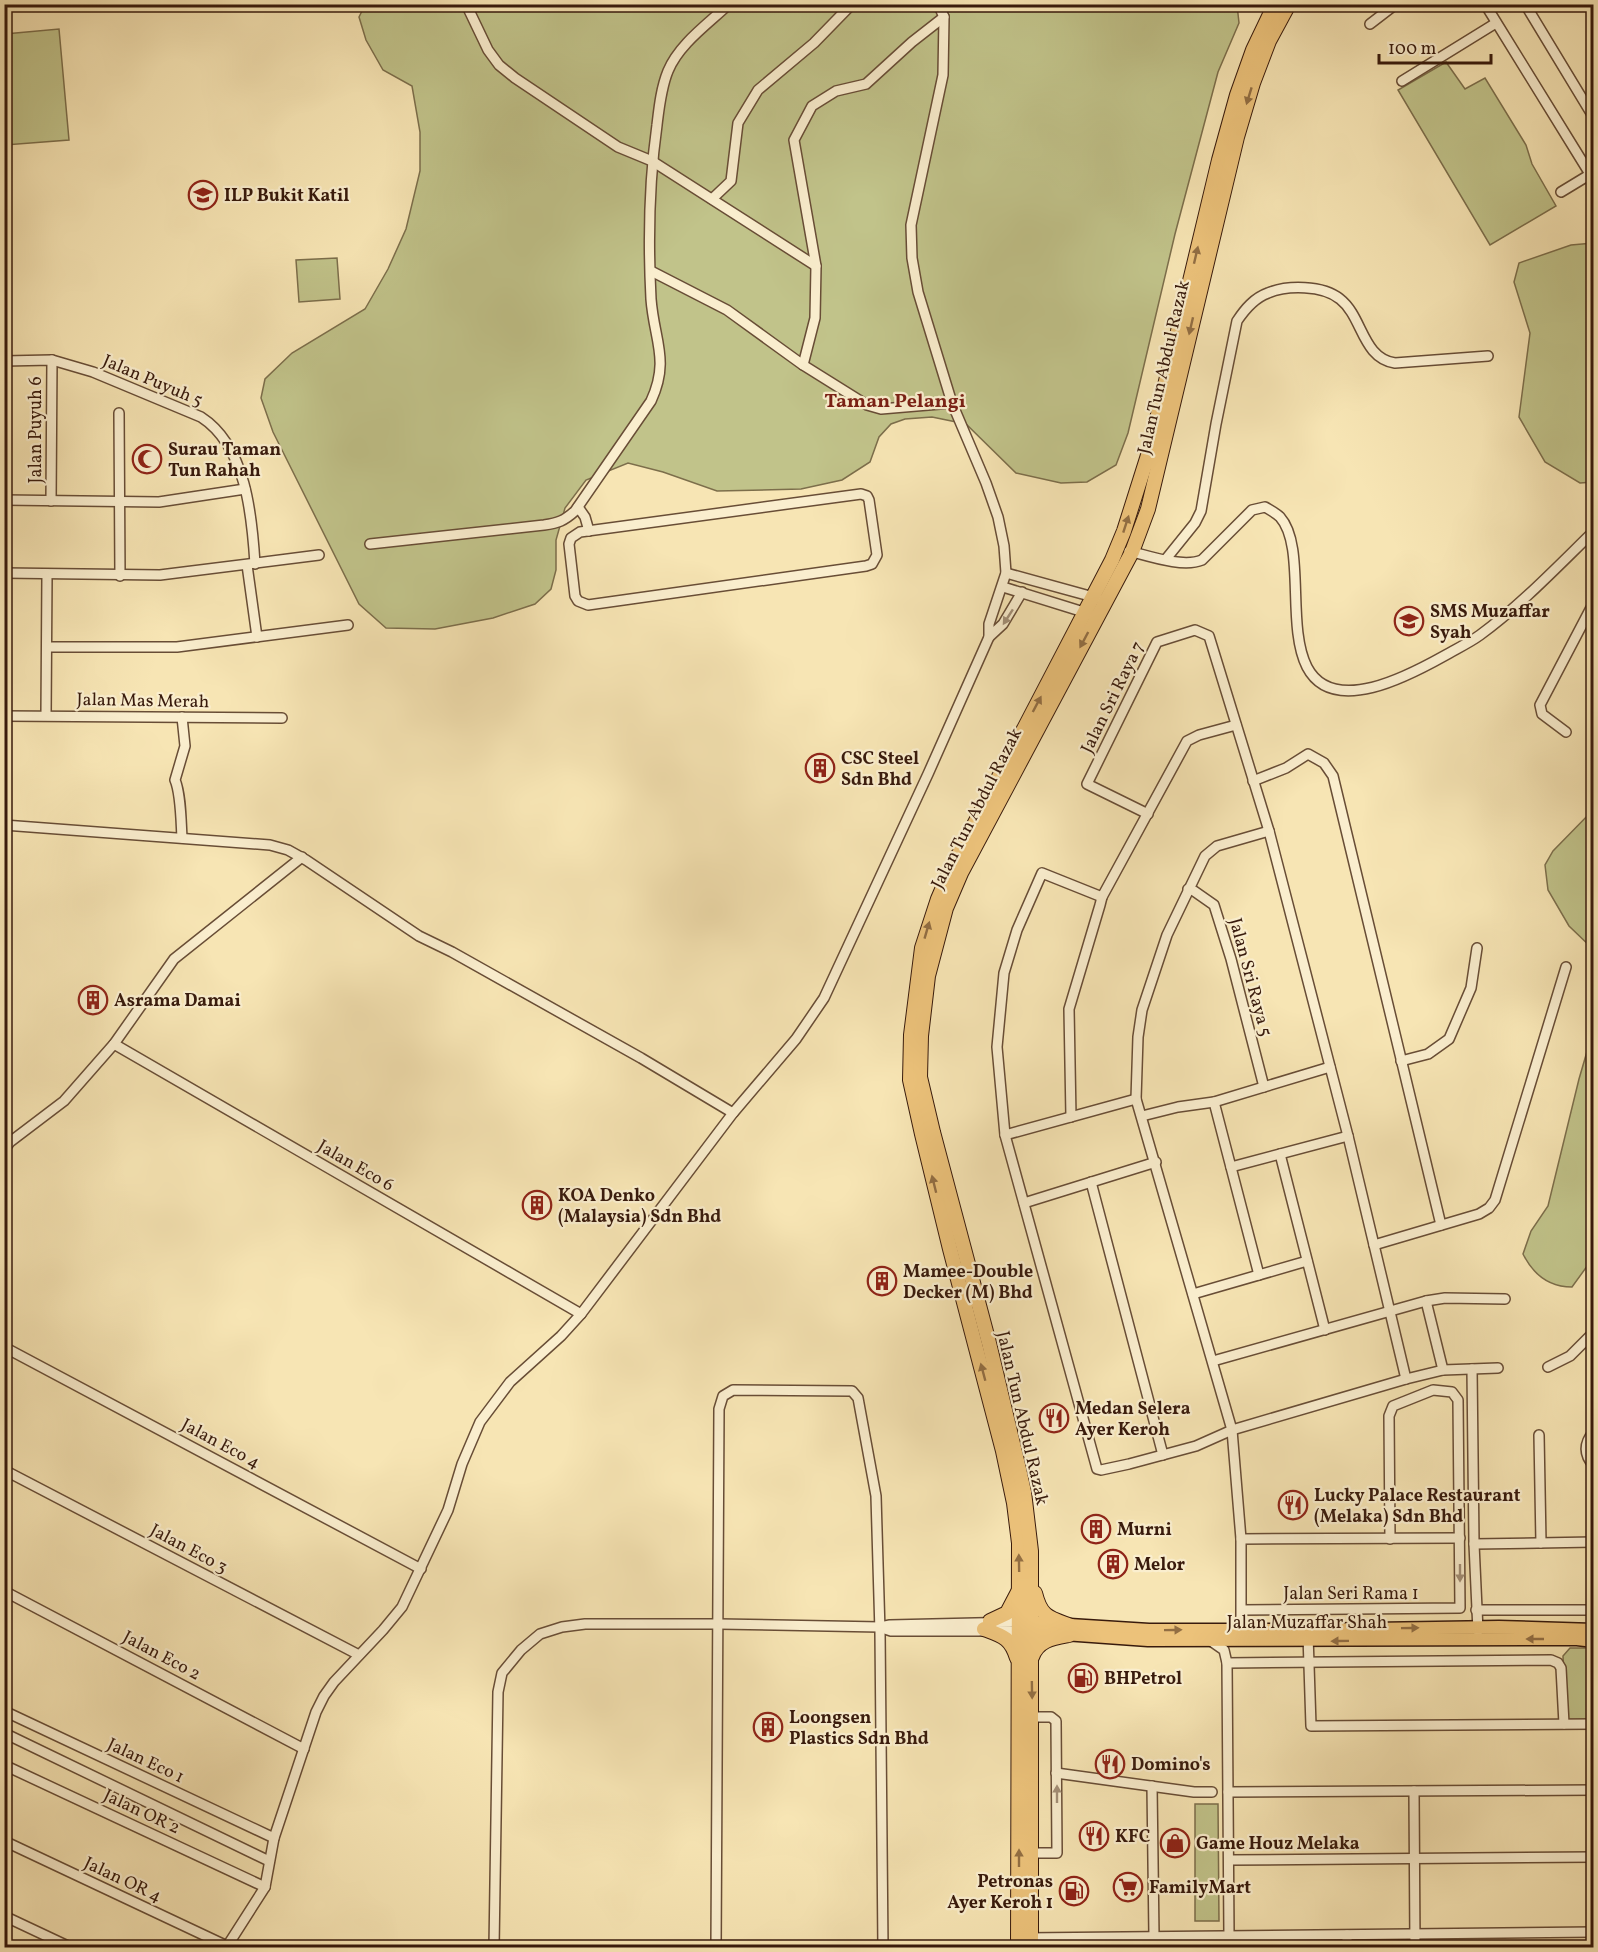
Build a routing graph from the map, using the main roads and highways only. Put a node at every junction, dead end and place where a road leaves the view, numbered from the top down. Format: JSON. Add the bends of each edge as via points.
{"nodes":[{"id":1,"x":1275,"y":4,"type":"edge"},
{"id":2,"x":1289,"y":4,"type":"edge"},
{"id":3,"x":1099,"y":598,"type":"junction"},
{"id":4,"x":1090,"y":614,"type":"junction"},
{"id":5,"x":1032,"y":1576,"type":"junction"},
{"id":6,"x":1020,"y":1586,"type":"junction"},
{"id":7,"x":1026,"y":1627,"type":"junction"},
{"id":8,"x":1593,"y":1630,"type":"edge"},
{"id":9,"x":1070,"y":1631,"type":"junction"},
{"id":10,"x":1241,"y":1634,"type":"junction"},
{"id":11,"x":1478,"y":1634,"type":"junction"},
{"id":12,"x":1593,"y":1641,"type":"edge"},
{"id":13,"x":1031,"y":1660,"type":"junction"},
{"id":14,"x":1020,"y":1678,"type":"junction"},
{"id":15,"x":1024,"y":1943,"type":"edge"}],
"edges":[{"from":3,"to":1,"type":"highway","name":"Jalan Tun Abdul Razak","one_way":true,"via":[[1149,452],[1237,95]]},
{"from":2,"to":3,"type":"highway","name":"Jalan Tun Abdul Razak","one_way":true,"via":[[1269,41],[1237,137],[1148,509],[1131,552]]},
{"from":3,"to":4,"type":"highway","name":"Jalan Tun Abdul Razak"},
{"from":4,"to":5,"type":"highway","name":"Jalan Tun Abdul Razak","one_way":true,"via":[[957,882],[928,976],[921,1036],[920,1077],[1024,1492]]},
{"from":6,"to":4,"type":"highway","name":"Jalan Tun Abdul Razak","one_way":true,"via":[[1014,1503],[910,1080],[911,1035],[922,948],[938,899]]},
{"from":5,"to":7,"type":"highway","name":"Jalan Tun Abdul Razak"},
{"from":5,"to":9,"type":"highway","via":[[1041,1611]]},
{"from":6,"to":7,"type":"highway","name":"Jalan Tun Abdul Razak"},
{"from":6,"to":14,"type":"highway","via":[[1011,1607],[987,1625],[1013,1645]]},
{"from":7,"to":9,"type":"main road","name":"Jalan Muzaffar Shah"},
{"from":7,"to":13,"type":"highway","name":"Jalan Tun Abdul Razak"},
{"from":7,"to":14,"type":"highway","name":"Jalan Tun Abdul Razak"},
{"from":8,"to":11,"type":"main road","name":"Jalan Muzaffar Shah"},
{"from":9,"to":10,"type":"main road","name":"Jalan Muzaffar Shah","one_way":true},
{"from":9,"to":10,"type":"main road","name":"Jalan Muzaffar Shah","via":[[1148,1640],[1210,1640]]},
{"from":9,"to":13,"type":"highway","via":[[1039,1644]]},
{"from":10,"to":11,"type":"main road","name":"Jalan Muzaffar Shah"},
{"from":12,"to":11,"type":"main road","name":"Jalan Muzaffar Shah","one_way":true},
{"from":13,"to":15,"type":"highway","name":"Jalan Tun Abdul Razak","one_way":true,"via":[[1031,1853]]},
{"from":15,"to":14,"type":"highway","name":"Jalan Tun Abdul Razak","one_way":true}]}
